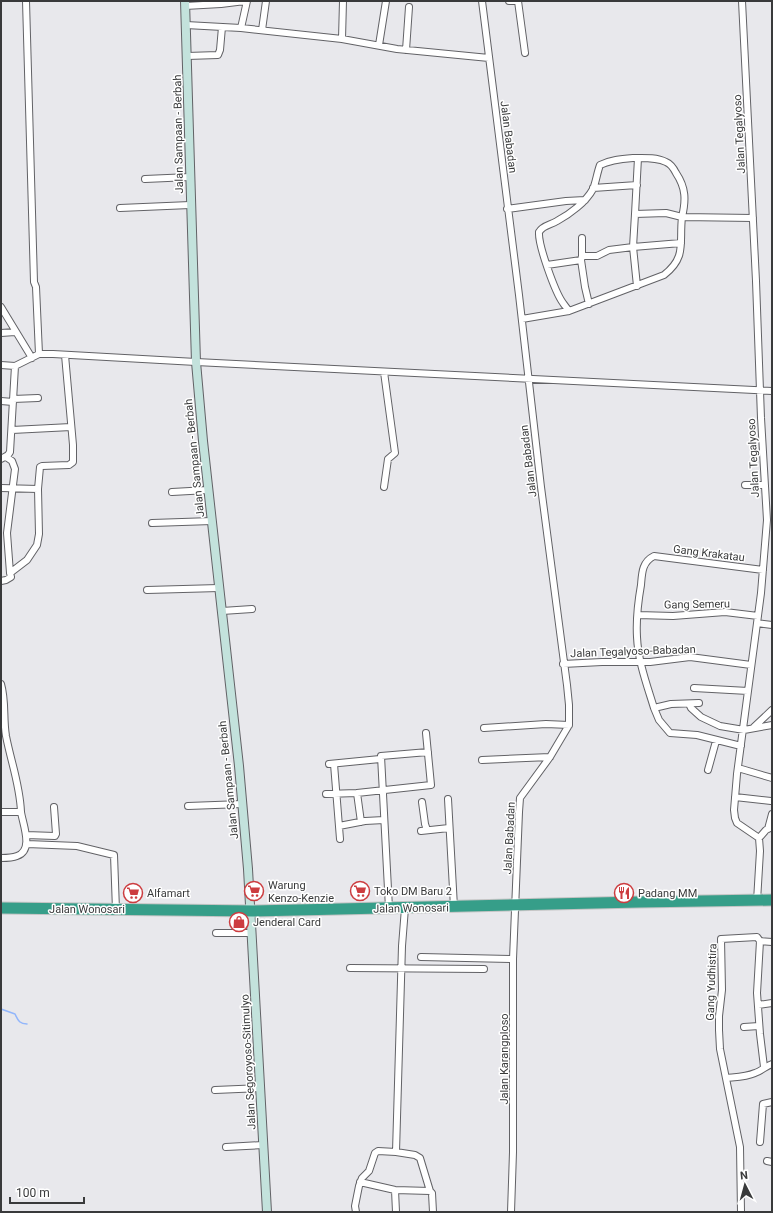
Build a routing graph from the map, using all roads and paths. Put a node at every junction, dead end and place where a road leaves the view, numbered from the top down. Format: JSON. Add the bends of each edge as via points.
{"nodes":[{"id":1,"x":26,"y":1,"type":"edge"},
{"id":2,"x":246,"y":1,"type":"edge"},
{"id":3,"x":266,"y":1,"type":"edge"},
{"id":4,"x":343,"y":1,"type":"edge"},
{"id":5,"x":386,"y":1,"type":"edge"},
{"id":6,"x":482,"y":1,"type":"edge"},
{"id":7,"x":509,"y":1,"type":"edge"},
{"id":8,"x":518,"y":1,"type":"edge"},
{"id":9,"x":742,"y":1,"type":"edge"},
{"id":10,"x":221,"y":3,"type":"edge"},
{"id":11,"x":185,"y":4,"type":"edge"},
{"id":12,"x":409,"y":7,"type":"dead end"},
{"id":13,"x":186,"y":25,"type":"junction"},
{"id":14,"x":222,"y":27,"type":"junction"},
{"id":15,"x":241,"y":28,"type":"junction"},
{"id":16,"x":262,"y":30,"type":"junction"},
{"id":17,"x":342,"y":38,"type":"junction"},
{"id":18,"x":379,"y":45,"type":"junction"},
{"id":19,"x":406,"y":50,"type":"junction"},
{"id":20,"x":526,"y":53,"type":"dead end"},
{"id":21,"x":187,"y":56,"type":"junction"},
{"id":22,"x":489,"y":58,"type":"junction"},
{"id":23,"x":638,"y":158,"type":"junction"},
{"id":24,"x":190,"y":177,"type":"junction"},
{"id":25,"x":144,"y":179,"type":"dead end"},
{"id":26,"x":637,"y":185,"type":"junction"},
{"id":27,"x":594,"y":188,"type":"junction"},
{"id":28,"x":585,"y":200,"type":"junction"},
{"id":29,"x":190,"y":204,"type":"junction"},
{"id":30,"x":120,"y":208,"type":"dead end"},
{"id":31,"x":507,"y":209,"type":"junction"},
{"id":32,"x":635,"y":214,"type":"junction"},
{"id":33,"x":682,"y":217,"type":"junction"},
{"id":34,"x":753,"y":218,"type":"junction"},
{"id":35,"x":582,"y":238,"type":"dead end"},
{"id":36,"x":681,"y":243,"type":"junction"},
{"id":37,"x":633,"y":247,"type":"junction"},
{"id":38,"x":581,"y":258,"type":"junction"},
{"id":39,"x":547,"y":265,"type":"junction"},
{"id":40,"x":637,"y":286,"type":"junction"},
{"id":41,"x":589,"y":304,"type":"junction"},
{"id":42,"x":1,"y":307,"type":"edge"},
{"id":43,"x":569,"y":311,"type":"junction"},
{"id":44,"x":522,"y":319,"type":"junction"},
{"id":45,"x":15,"y":332,"type":"junction"},
{"id":46,"x":1,"y":333,"type":"edge"},
{"id":47,"x":39,"y":354,"type":"junction"},
{"id":48,"x":66,"y":355,"type":"junction"},
{"id":49,"x":32,"y":358,"type":"junction"},
{"id":50,"x":196,"y":362,"type":"junction"},
{"id":51,"x":1,"y":365,"type":"edge"},
{"id":52,"x":15,"y":366,"type":"junction"},
{"id":53,"x":384,"y":372,"type":"junction"},
{"id":54,"x":529,"y":378,"type":"junction"},
{"id":55,"x":760,"y":390,"type":"junction"},
{"id":56,"x":772,"y":391,"type":"edge"},
{"id":57,"x":38,"y":398,"type":"dead end"},
{"id":58,"x":13,"y":400,"type":"junction"},
{"id":59,"x":1,"y":401,"type":"edge"},
{"id":60,"x":71,"y":427,"type":"junction"},
{"id":61,"x":12,"y":430,"type":"junction"},
{"id":62,"x":4,"y":458,"type":"edge"},
{"id":63,"x":745,"y":485,"type":"dead end"},
{"id":64,"x":765,"y":485,"type":"junction"},
{"id":65,"x":1,"y":488,"type":"edge"},
{"id":66,"x":13,"y":488,"type":"junction"},
{"id":67,"x":384,"y":488,"type":"dead end"},
{"id":68,"x":38,"y":489,"type":"junction"},
{"id":69,"x":208,"y":490,"type":"junction"},
{"id":70,"x":172,"y":492,"type":"dead end"},
{"id":71,"x":212,"y":521,"type":"junction"},
{"id":72,"x":152,"y":523,"type":"dead end"},
{"id":73,"x":4,"y":532,"type":"edge"},
{"id":74,"x":769,"y":535,"type":"edge"},
{"id":75,"x":763,"y":570,"type":"junction"},
{"id":76,"x":10,"y":573,"type":"junction"},
{"id":77,"x":1,"y":581,"type":"edge"},
{"id":78,"x":219,"y":588,"type":"junction"},
{"id":79,"x":147,"y":590,"type":"dead end"},
{"id":80,"x":252,"y":609,"type":"dead end"},
{"id":81,"x":222,"y":611,"type":"junction"},
{"id":82,"x":638,"y":615,"type":"junction"},
{"id":83,"x":758,"y":616,"type":"junction"},
{"id":84,"x":757,"y":623,"type":"junction"},
{"id":85,"x":772,"y":625,"type":"edge"},
{"id":86,"x":641,"y":662,"type":"junction"},
{"id":87,"x":564,"y":664,"type":"junction"},
{"id":88,"x":751,"y":665,"type":"junction"},
{"id":89,"x":1,"y":684,"type":"edge"},
{"id":90,"x":694,"y":688,"type":"dead end"},
{"id":91,"x":748,"y":691,"type":"junction"},
{"id":92,"x":699,"y":703,"type":"dead end"},
{"id":93,"x":689,"y":704,"type":"junction"},
{"id":94,"x":654,"y":708,"type":"junction"},
{"id":95,"x":772,"y":710,"type":"edge"},
{"id":96,"x":772,"y":713,"type":"edge"},
{"id":97,"x":3,"y":722,"type":"edge"},
{"id":98,"x":569,"y":725,"type":"junction"},
{"id":99,"x":772,"y":725,"type":"edge"},
{"id":100,"x":756,"y":727,"type":"junction"},
{"id":101,"x":484,"y":728,"type":"dead end"},
{"id":102,"x":744,"y":730,"type":"junction"},
{"id":103,"x":426,"y":733,"type":"dead end"},
{"id":104,"x":716,"y":741,"type":"junction"},
{"id":105,"x":742,"y":746,"type":"junction"},
{"id":106,"x":428,"y":752,"type":"junction"},
{"id":107,"x":550,"y":757,"type":"junction"},
{"id":108,"x":380,"y":759,"type":"junction"},
{"id":109,"x":482,"y":760,"type":"dead end"},
{"id":110,"x":738,"y":768,"type":"junction"},
{"id":111,"x":708,"y":770,"type":"dead end"},
{"id":112,"x":772,"y":778,"type":"edge"},
{"id":113,"x":382,"y":790,"type":"junction"},
{"id":114,"x":358,"y":793,"type":"junction"},
{"id":115,"x":326,"y":794,"type":"dead end"},
{"id":116,"x":337,"y":794,"type":"junction"},
{"id":117,"x":735,"y":797,"type":"junction"},
{"id":118,"x":448,"y":799,"type":"dead end"},
{"id":119,"x":422,"y":802,"type":"dead end"},
{"id":120,"x":772,"y":802,"type":"edge"},
{"id":121,"x":242,"y":804,"type":"junction"},
{"id":122,"x":188,"y":806,"type":"dead end"},
{"id":123,"x":54,"y":807,"type":"dead end"},
{"id":124,"x":1,"y":812,"type":"edge"},
{"id":125,"x":21,"y":812,"type":"junction"},
{"id":126,"x":772,"y":814,"type":"edge"},
{"id":127,"x":384,"y":820,"type":"junction"},
{"id":128,"x":361,"y":822,"type":"junction"},
{"id":129,"x":339,"y":826,"type":"junction"},
{"id":130,"x":449,"y":828,"type":"junction"},
{"id":131,"x":770,"y":828,"type":"edge"},
{"id":132,"x":26,"y":835,"type":"junction"},
{"id":133,"x":340,"y":838,"type":"dead end"},
{"id":134,"x":759,"y":838,"type":"junction"},
{"id":135,"x":27,"y":844,"type":"junction"},
{"id":136,"x":1,"y":858,"type":"edge"},
{"id":137,"x":772,"y":900,"type":"edge"},
{"id":138,"x":757,"y":901,"type":"junction"},
{"id":139,"x":516,"y":905,"type":"junction"},
{"id":140,"x":454,"y":907,"type":"junction"},
{"id":141,"x":1,"y":908,"type":"edge"},
{"id":142,"x":389,"y":908,"type":"junction"},
{"id":143,"x":405,"y":908,"type":"junction"},
{"id":144,"x":116,"y":910,"type":"junction"},
{"id":145,"x":251,"y":911,"type":"junction"},
{"id":146,"x":216,"y":933,"type":"dead end"},
{"id":147,"x":251,"y":933,"type":"junction"},
{"id":148,"x":760,"y":941,"type":"junction"},
{"id":149,"x":772,"y":942,"type":"edge"},
{"id":150,"x":440,"y":955,"type":"junction"},
{"id":151,"x":421,"y":957,"type":"dead end"},
{"id":152,"x":513,"y":959,"type":"junction"},
{"id":153,"x":350,"y":968,"type":"dead end"},
{"id":154,"x":401,"y":968,"type":"junction"},
{"id":155,"x":439,"y":968,"type":"junction"},
{"id":156,"x":484,"y":969,"type":"dead end"},
{"id":157,"x":772,"y":1003,"type":"edge"},
{"id":158,"x":758,"y":1005,"type":"junction"},
{"id":159,"x":759,"y":1026,"type":"junction"},
{"id":160,"x":744,"y":1027,"type":"dead end"},
{"id":161,"x":772,"y":1064,"type":"edge"},
{"id":162,"x":764,"y":1067,"type":"junction"},
{"id":163,"x":726,"y":1078,"type":"junction"},
{"id":164,"x":260,"y":1088,"type":"junction"},
{"id":165,"x":215,"y":1090,"type":"dead end"},
{"id":166,"x":772,"y":1102,"type":"edge"},
{"id":167,"x":760,"y":1142,"type":"dead end"},
{"id":168,"x":263,"y":1145,"type":"junction"},
{"id":169,"x":226,"y":1147,"type":"dead end"},
{"id":170,"x":396,"y":1152,"type":"junction"},
{"id":171,"x":360,"y":1182,"type":"junction"},
{"id":172,"x":396,"y":1190,"type":"junction"},
{"id":173,"x":430,"y":1191,"type":"junction"},
{"id":174,"x":267,"y":1212,"type":"edge"},
{"id":175,"x":356,"y":1212,"type":"edge"},
{"id":176,"x":396,"y":1212,"type":"edge"},
{"id":177,"x":433,"y":1212,"type":"edge"},
{"id":178,"x":511,"y":1212,"type":"edge"},
{"id":179,"x":741,"y":1212,"type":"edge"}],
"edges":[{"from":1,"to":47,"type":"street","via":[[34,282]]},
{"from":2,"to":10,"type":"street"},
{"from":2,"to":15,"type":"street"},
{"from":3,"to":16,"type":"street"},
{"from":4,"to":17,"type":"street"},
{"from":5,"to":18,"type":"street"},
{"from":6,"to":22,"type":"street","name":"Jalan Babadan"},
{"from":7,"to":8,"type":"street"},
{"from":8,"to":20,"type":"street"},
{"from":9,"to":34,"type":"street","name":"Jalan Tegalyoso"},
{"from":10,"to":11,"type":"street"},
{"from":11,"to":13,"type":"main road","name":"Jalan Sampaan - Berbah"},
{"from":12,"to":19,"type":"street"},
{"from":13,"to":14,"type":"street"},
{"from":13,"to":21,"type":"main road","name":"Jalan Sampaan - Berbah"},
{"from":14,"to":15,"type":"street"},
{"from":14,"to":21,"type":"street","via":[[218,55]]},
{"from":15,"to":16,"type":"street"},
{"from":16,"to":17,"type":"street"},
{"from":17,"to":18,"type":"street"},
{"from":18,"to":19,"type":"street"},
{"from":19,"to":22,"type":"street"},
{"from":21,"to":24,"type":"main road","name":"Jalan Sampaan - Berbah"},
{"from":22,"to":31,"type":"street","name":"Jalan Babadan"},
{"from":23,"to":26,"type":"street"},
{"from":23,"to":27,"type":"street","via":[[613,160],[600,165]]},
{"from":23,"to":33,"type":"street","via":[[667,162],[673,168],[685,188]]},
{"from":24,"to":25,"type":"street"},
{"from":24,"to":29,"type":"main road","name":"Jalan Sampaan - Berbah"},
{"from":26,"to":27,"type":"street"},
{"from":26,"to":32,"type":"street"},
{"from":27,"to":28,"type":"street"},
{"from":28,"to":31,"type":"street","via":[[566,200]]},
{"from":28,"to":39,"type":"street","via":[[569,214],[539,231]]},
{"from":29,"to":30,"type":"street"},
{"from":29,"to":50,"type":"main road","name":"Jalan Sampaan - Berbah"},
{"from":31,"to":44,"type":"street","name":"Jalan Babadan"},
{"from":32,"to":33,"type":"street","via":[[666,213]]},
{"from":32,"to":37,"type":"street"},
{"from":33,"to":34,"type":"street"},
{"from":33,"to":36,"type":"street"},
{"from":34,"to":55,"type":"street","name":"Jalan Tegalyoso"},
{"from":35,"to":38,"type":"street"},
{"from":36,"to":37,"type":"street"},
{"from":36,"to":40,"type":"street","via":[[679,259],[675,266],[664,275]]},
{"from":37,"to":38,"type":"street","via":[[609,250],[596,256]]},
{"from":37,"to":40,"type":"street"},
{"from":38,"to":39,"type":"street"},
{"from":38,"to":41,"type":"street","via":[[584,287]]},
{"from":39,"to":43,"type":"street","via":[[562,303]]},
{"from":40,"to":41,"type":"street"},
{"from":41,"to":43,"type":"street"},
{"from":42,"to":45,"type":"street"},
{"from":43,"to":44,"type":"street"},
{"from":44,"to":54,"type":"street","name":"Jalan Babadan"},
{"from":45,"to":46,"type":"street"},
{"from":45,"to":49,"type":"street"},
{"from":47,"to":48,"type":"street"},
{"from":47,"to":49,"type":"street"},
{"from":48,"to":50,"type":"street"},
{"from":48,"to":60,"type":"street"},
{"from":49,"to":52,"type":"street"},
{"from":50,"to":53,"type":"street"},
{"from":50,"to":69,"type":"main road","name":"Jalan Sampaan - Berbah"},
{"from":51,"to":52,"type":"street"},
{"from":52,"to":58,"type":"street"},
{"from":53,"to":54,"type":"street"},
{"from":53,"to":67,"type":"street","via":[[394,452],[388,459]]},
{"from":54,"to":55,"type":"street"},
{"from":54,"to":87,"type":"street","name":"Jalan Babadan"},
{"from":55,"to":56,"type":"street"},
{"from":55,"to":64,"type":"street","name":"Jalan Tegalyoso"},
{"from":57,"to":58,"type":"street"},
{"from":58,"to":59,"type":"street"},
{"from":58,"to":61,"type":"street"},
{"from":60,"to":61,"type":"street"},
{"from":60,"to":68,"type":"street","via":[[73,462],[69,465],[40,467]]},
{"from":61,"to":62,"type":"street","via":[[10,452]]},
{"from":62,"to":66,"type":"street","via":[[12,461],[15,469]]},
{"from":63,"to":64,"type":"street"},
{"from":64,"to":74,"type":"street","name":"Jalan Tegalyoso"},
{"from":65,"to":66,"type":"street"},
{"from":66,"to":68,"type":"street"},
{"from":66,"to":73,"type":"street"},
{"from":68,"to":76,"type":"street","via":[[37,545],[27,560]]},
{"from":69,"to":70,"type":"street"},
{"from":69,"to":71,"type":"main road","name":"Jalan Sampaan - Berbah"},
{"from":71,"to":72,"type":"street"},
{"from":71,"to":78,"type":"main road","name":"Jalan Sampaan - Berbah"},
{"from":73,"to":76,"type":"street"},
{"from":74,"to":75,"type":"street","name":"Jalan Tegalyoso"},
{"from":75,"to":82,"type":"street","name":"Gang Krakatau","via":[[654,556],[647,560],[643,568]]},
{"from":75,"to":83,"type":"street","name":"Jalan Tegalyoso"},
{"from":76,"to":77,"type":"street","via":[[11,577]]},
{"from":78,"to":79,"type":"street"},
{"from":78,"to":81,"type":"main road","name":"Jalan Sampaan - Berbah"},
{"from":80,"to":81,"type":"street"},
{"from":81,"to":121,"type":"main road","name":"Jalan Sampaan - Berbah"},
{"from":82,"to":83,"type":"street","name":"Gang Semeru","via":[[673,616],[725,612]]},
{"from":82,"to":86,"type":"street","via":[[637,638]]},
{"from":83,"to":84,"type":"street","name":"Jalan Tegalyoso"},
{"from":84,"to":85,"type":"street"},
{"from":84,"to":88,"type":"street","name":"Jalan Tegalyoso"},
{"from":86,"to":87,"type":"street","name":"Jalan Tegalyoso-Babadan"},
{"from":86,"to":88,"type":"street","name":"Jalan Tegalyoso-Babadan","via":[[690,657]]},
{"from":86,"to":94,"type":"street"},
{"from":87,"to":98,"type":"street","name":"Jalan Babadan"},
{"from":88,"to":91,"type":"street","name":"Jalan Tegalyoso"},
{"from":89,"to":97,"type":"street","via":[[5,700]]},
{"from":90,"to":91,"type":"street"},
{"from":91,"to":102,"type":"street","name":"Jalan Tegalyoso"},
{"from":92,"to":93,"type":"street"},
{"from":93,"to":94,"type":"street","via":[[671,704]]},
{"from":93,"to":102,"type":"street","via":[[710,722]]},
{"from":94,"to":104,"type":"street","via":[[659,720],[670,733],[697,735]]},
{"from":95,"to":100,"type":"street"},
{"from":96,"to":100,"type":"street"},
{"from":97,"to":125,"type":"street","via":[[20,791]]},
{"from":98,"to":101,"type":"street"},
{"from":98,"to":107,"type":"street","name":"Jalan Babadan"},
{"from":99,"to":100,"type":"street"},
{"from":100,"to":102,"type":"street"},
{"from":102,"to":105,"type":"street","name":"Jalan Tegalyoso"},
{"from":103,"to":106,"type":"street"},
{"from":104,"to":105,"type":"street"},
{"from":104,"to":111,"type":"street"},
{"from":105,"to":110,"type":"street","name":"Jalan Tegalyoso"},
{"from":106,"to":108,"type":"street","via":[[381,756]]},
{"from":106,"to":113,"type":"street","via":[[431,785]]},
{"from":107,"to":109,"type":"street"},
{"from":107,"to":139,"type":"street","name":"Jalan Babadan","via":[[520,798]]},
{"from":108,"to":113,"type":"street"},
{"from":108,"to":116,"type":"street","via":[[332,764]]},
{"from":110,"to":112,"type":"street"},
{"from":110,"to":117,"type":"street","name":"Jalan Tegalyoso"},
{"from":113,"to":114,"type":"street"},
{"from":113,"to":127,"type":"street"},
{"from":114,"to":116,"type":"street"},
{"from":114,"to":128,"type":"street"},
{"from":115,"to":116,"type":"street"},
{"from":116,"to":129,"type":"street"},
{"from":117,"to":120,"type":"street"},
{"from":117,"to":134,"type":"street","name":"Jalan Tegalyoso","via":[[734,814],[737,823]]},
{"from":118,"to":130,"type":"street"},
{"from":119,"to":130,"type":"street","via":[[424,830]]},
{"from":121,"to":122,"type":"street"},
{"from":121,"to":145,"type":"main road","name":"Jalan Sampaan - Berbah"},
{"from":123,"to":132,"type":"street","via":[[54,836]]},
{"from":124,"to":125,"type":"street"},
{"from":125,"to":132,"type":"street"},
{"from":126,"to":131,"type":"street"},
{"from":127,"to":128,"type":"street"},
{"from":127,"to":142,"type":"street"},
{"from":128,"to":129,"type":"street"},
{"from":129,"to":133,"type":"street"},
{"from":130,"to":140,"type":"street"},
{"from":131,"to":134,"type":"street"},
{"from":132,"to":135,"type":"street"},
{"from":134,"to":138,"type":"street"},
{"from":135,"to":136,"type":"street","via":[[22,853],[14,857]]},
{"from":135,"to":144,"type":"street","via":[[77,846],[114,855]]},
{"from":137,"to":138,"type":"highway","name":"Jalan Wonosari"},
{"from":138,"to":139,"type":"highway","name":"Jalan Wonosari"},
{"from":139,"to":140,"type":"highway","name":"Jalan Wonosari"},
{"from":139,"to":152,"type":"street","name":"Jalan Karangploso"},
{"from":140,"to":143,"type":"highway","name":"Jalan Wonosari"},
{"from":141,"to":144,"type":"highway","name":"Jalan Wonosari"},
{"from":142,"to":143,"type":"highway","name":"Jalan Wonosari"},
{"from":142,"to":145,"type":"highway","name":"Jalan Wonosari"},
{"from":143,"to":154,"type":"street"},
{"from":144,"to":145,"type":"highway","name":"Jalan Wonosari"},
{"from":145,"to":147,"type":"main road","name":"Jalan Segoroyoso-Sitimulyo"},
{"from":146,"to":147,"type":"street"},
{"from":147,"to":164,"type":"main road","name":"Jalan Segoroyoso-Sitimulyo"},
{"from":148,"to":149,"type":"street","name":"Gang Yudhistira"},
{"from":148,"to":158,"type":"street"},
{"from":148,"to":163,"type":"street","name":"Gang Yudhistira","via":[[756,937],[721,939],[719,1030]]},
{"from":150,"to":151,"type":"street"},
{"from":150,"to":152,"type":"street"},
{"from":150,"to":155,"type":"street"},
{"from":152,"to":178,"type":"street","name":"Jalan Karangploso"},
{"from":153,"to":154,"type":"street"},
{"from":154,"to":155,"type":"street"},
{"from":154,"to":170,"type":"street"},
{"from":155,"to":156,"type":"street"},
{"from":157,"to":158,"type":"street"},
{"from":158,"to":159,"type":"street"},
{"from":159,"to":160,"type":"street"},
{"from":159,"to":162,"type":"street"},
{"from":161,"to":162,"type":"street"},
{"from":162,"to":163,"type":"street","via":[[746,1076]]},
{"from":163,"to":179,"type":"street","via":[[740,1147]]},
{"from":164,"to":165,"type":"street"},
{"from":164,"to":168,"type":"main road","name":"Jalan Segoroyoso-Sitimulyo"},
{"from":166,"to":167,"type":"street","via":[[762,1105]]},
{"from":168,"to":169,"type":"street"},
{"from":168,"to":174,"type":"main road","name":"Jalan Segoroyoso-Sitimulyo"},
{"from":170,"to":171,"type":"street","via":[[376,1152],[369,1171]]},
{"from":170,"to":173,"type":"street","via":[[420,1158]]},
{"from":171,"to":172,"type":"street"},
{"from":171,"to":175,"type":"street"},
{"from":172,"to":173,"type":"street"},
{"from":172,"to":176,"type":"street"},
{"from":173,"to":177,"type":"street"}]}
